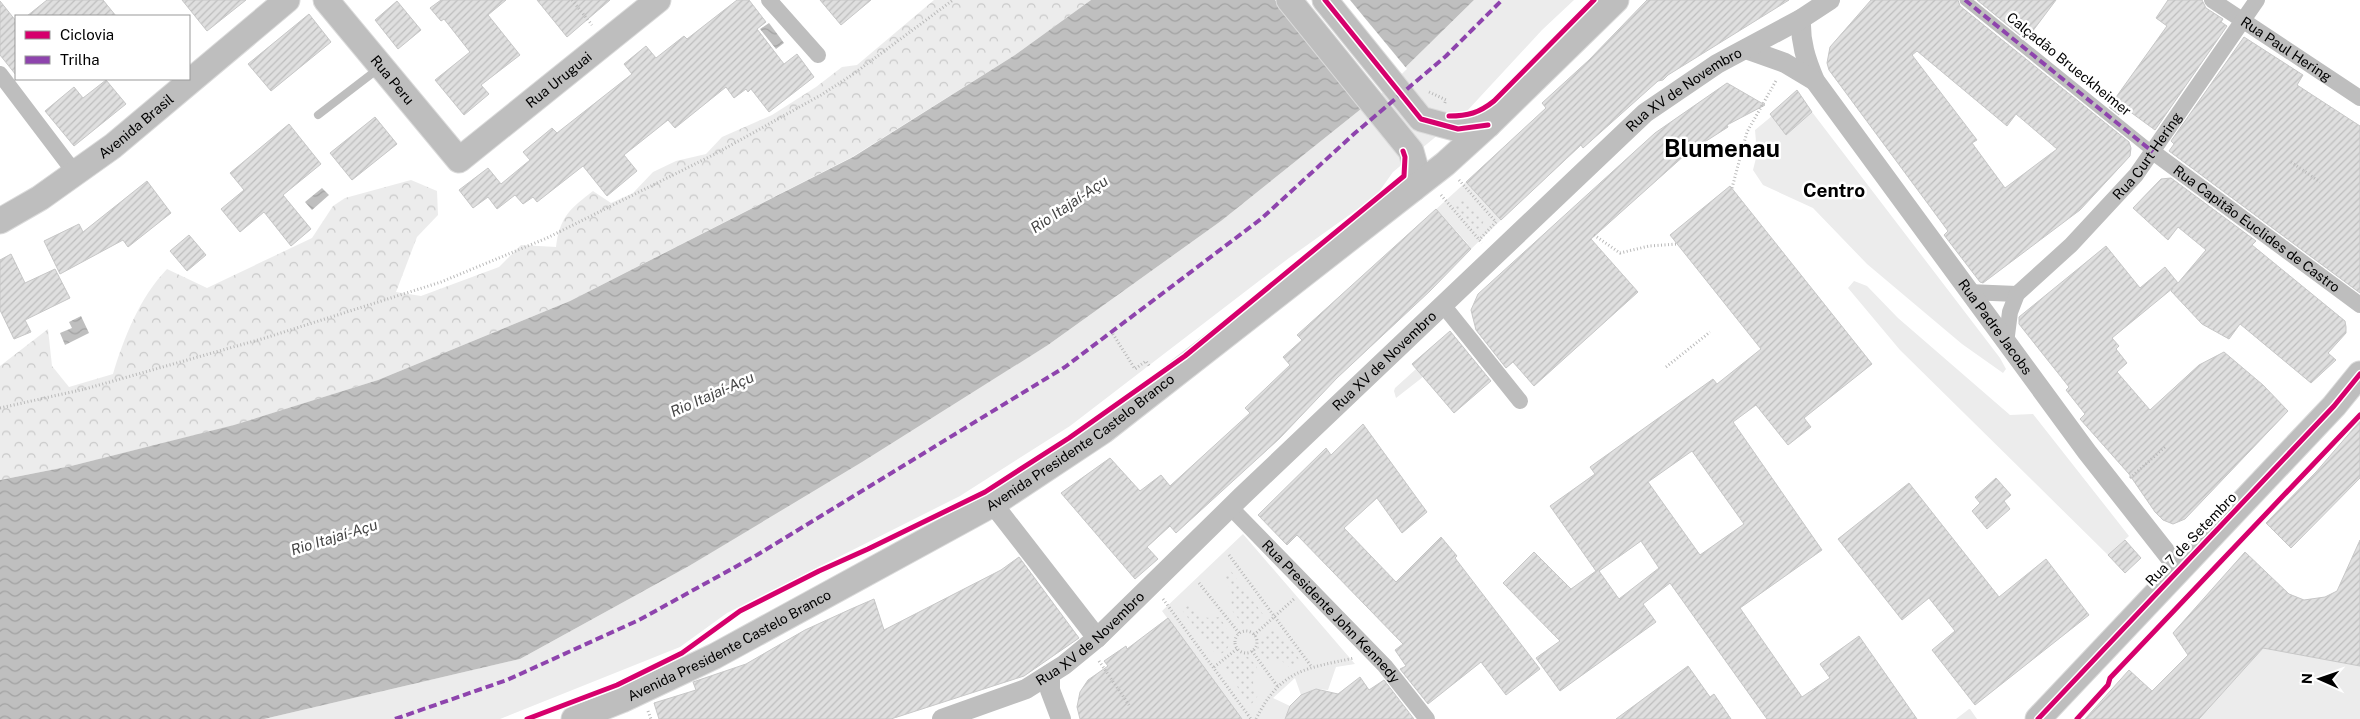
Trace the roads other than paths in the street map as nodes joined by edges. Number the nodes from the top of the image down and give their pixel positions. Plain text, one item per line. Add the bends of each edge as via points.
1 (287, 0) edge
2 (326, 0) edge
3 (658, 0) edge
4 (769, 0) edge
5 (1289, 0) edge
6 (1325, 0) edge
7 (1616, 0) edge
8 (1830, 0) edge
9 (1965, 0) edge
10 (2212, 0) edge
11 (2257, 0) edge
12 (1801, 19) junction
13 (2243, 21) junction
14 (1746, 48) junction
15 (818, 55) dead end
16 (382, 66) junction
17 (0, 74) edge
18 (1814, 81) junction
19 (2360, 98) edge
20 (318, 115) dead end
21 (1488, 125) junction
22 (2153, 152) junction
23 (460, 160) joint
24 (75, 173) junction
25 (1413, 189) junction
26 (0, 221) edge
27 (1968, 292) junction
28 (2017, 294) junction
29 (1443, 305) junction
30 (2360, 305) edge
31 (2006, 343) junction
32 (2360, 374) edge
33 (1520, 401) dead end
34 (993, 504) junction
35 (1231, 508) junction
36 (2179, 569) junction
37 (1093, 642) junction
38 (1050, 674) junction
39 (1026, 689) junction
40 (1059, 716) edge
41 (574, 719) edge
42 (942, 719) edge
43 (1427, 719) edge
44 (2038, 719) edge

1 - 24 main road, Avenida Brasil via 146,119
2 - 16 main road, Rua Peru
3 - 23 main road, Rua Uruguai
4 - 15 street
5 - 25 main road via 1404,141 1414,159 1416,179
6 - 21 main road via 1421,118 1458,129
7 - 21 main road, Avenida Presidente Castelo Branco
8 - 12 street, Rua XV de Novembro
9 - 22 street, Calçadão Brueckheimer
10 - 13 street, Rua Paul Hering
11 - 13 street, Rua Curt Hering
12 - 14 street, Rua XV de Novembro
12 - 18 street, Rua Padre Jacobs via 1803,51
13 - 19 street, Rua Paul Hering
13 - 22 street, Rua Curt Hering
14 - 18 street, Rua Padre Jacobs via 1785,62
14 - 29 street, Rua XV de Novembro via 1645,113
16 - 20 lane
16 - 23 main road, Rua Peru
17 - 24 street
18 - 27 street, Rua Padre Jacobs
21 - 25 main road, Avenida Presidente Castelo Branco
22 - 28 street, Rua Curt Hering via 2071,245
22 - 30 street, Rua Capitão Euclides de Castro
24 - 26 main road, Avenida Brasil
25 - 34 main road, Avenida Presidente Castelo Branco via 1103,431
27 - 28 street
27 - 31 street, Rua Padre Jacobs
28 - 31 street, Rua Curt Hering via 2010,312
29 - 33 street
29 - 35 street, Rua XV de Novembro
31 - 36 street, Rua Padre Jacobs
32 - 36 main road, Rua 7 de Setembro via 2334,406
34 - 37 street
34 - 41 main road, Avenida Presidente Castelo Branco via 715,656
35 - 37 street, Rua XV de Novembro
35 - 43 street, Rua Presidente John Kennedy via 1385,666
36 - 44 main road, Rua 7 de Setembro
37 - 38 street, Rua XV de Novembro
38 - 39 street, Rua XV de Novembro
38 - 40 street via 1050,690
39 - 40 street
39 - 42 street, Rua XV de Novembro

